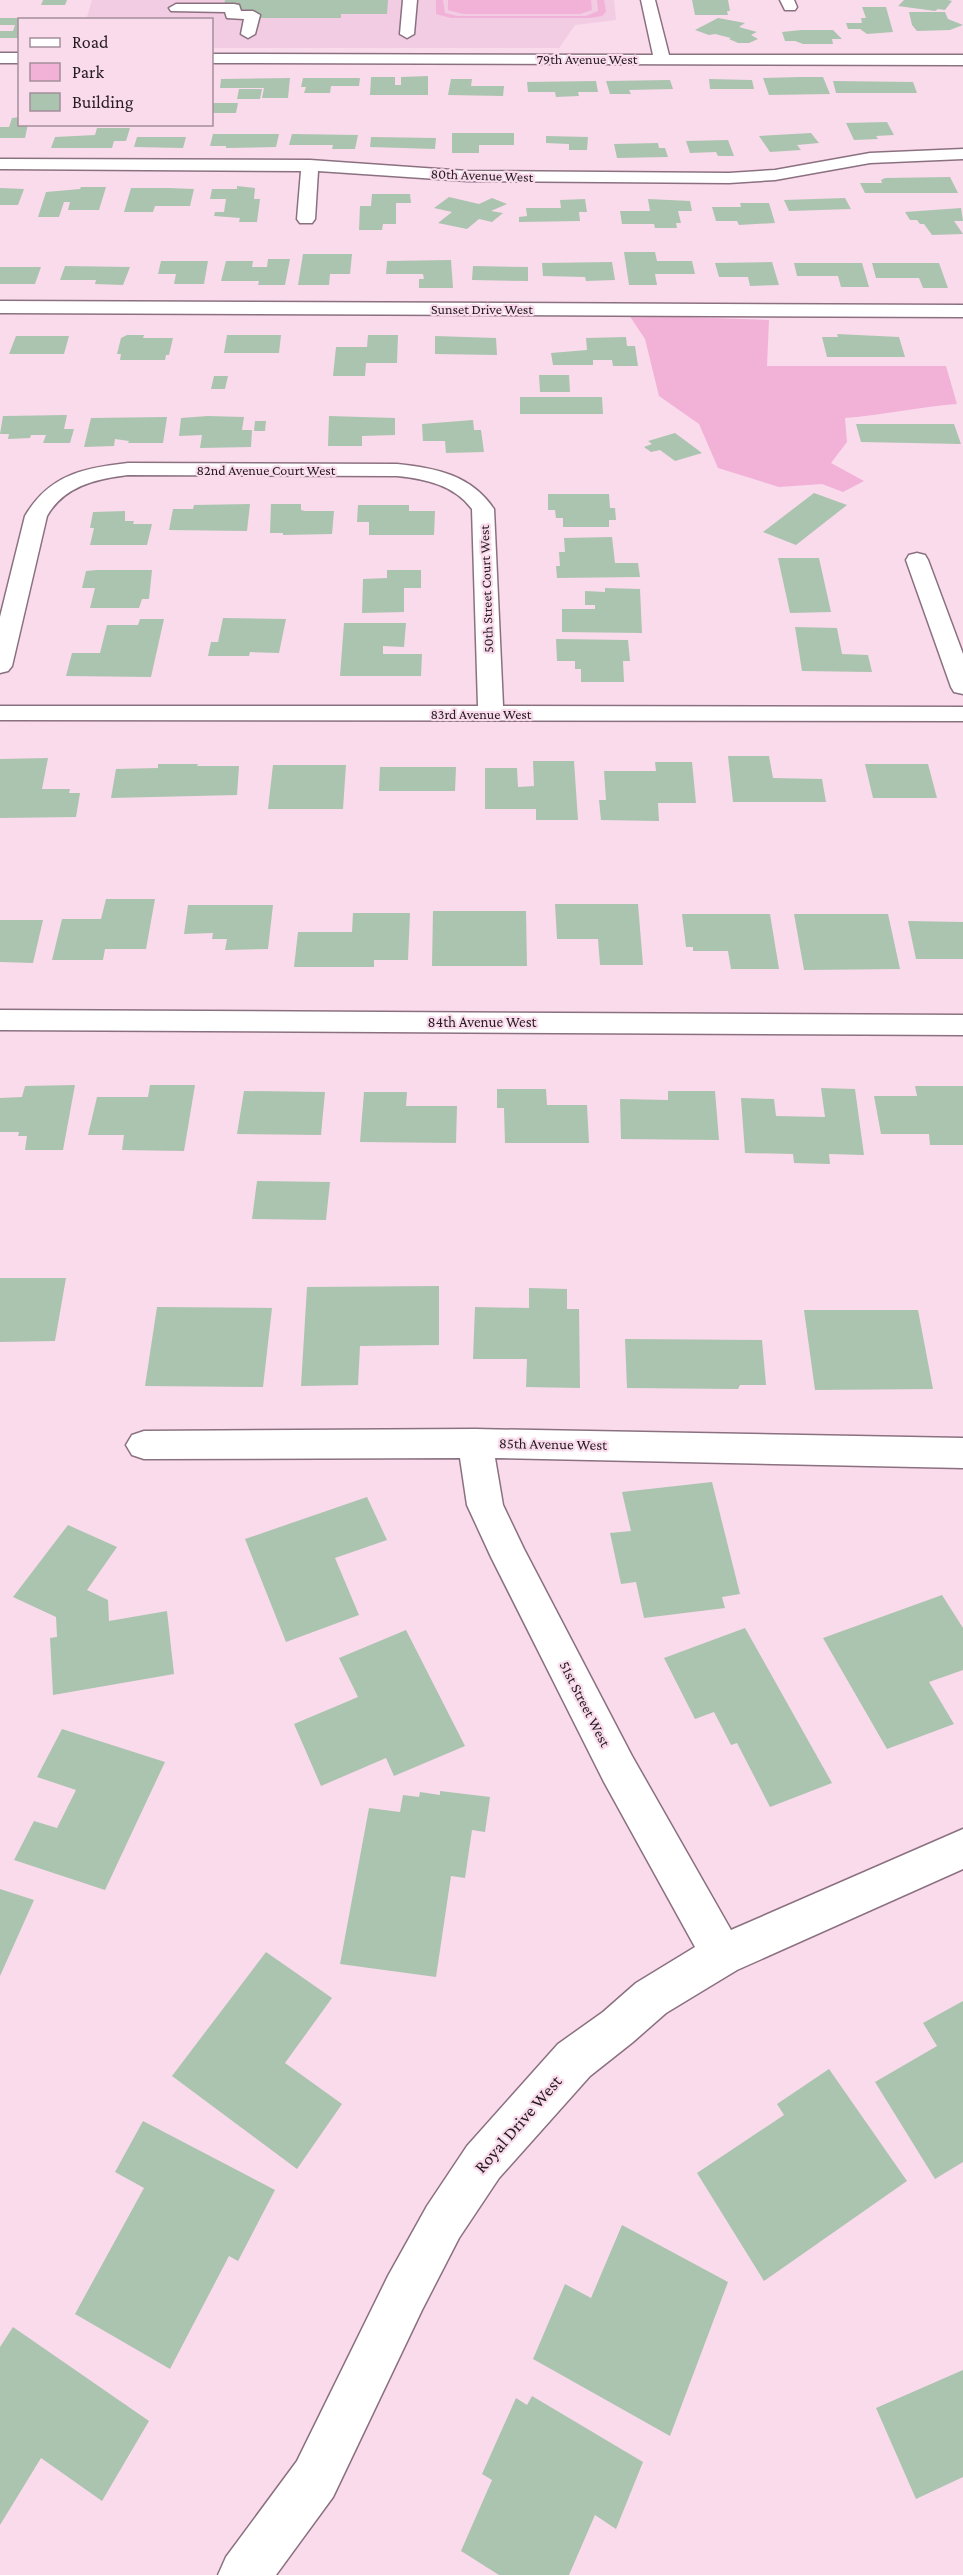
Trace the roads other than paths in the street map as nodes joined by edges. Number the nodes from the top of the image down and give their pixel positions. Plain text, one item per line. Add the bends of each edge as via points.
1 (410, 0) edge
2 (648, 0) edge
3 (176, 8) dead end
4 (248, 34) dead end
5 (407, 34) dead end
6 (0, 58) edge
7 (18, 58) edge
8 (213, 59) edge
9 (662, 59) junction
10 (963, 60) edge
11 (963, 154) edge
12 (0, 164) edge
13 (310, 165) junction
14 (306, 219) dead end
15 (0, 307) edge
16 (963, 311) edge
17 (450, 480) joint
18 (917, 560) dead end
19 (0, 666) edge
20 (963, 687) edge
21 (0, 713) edge
22 (491, 714) junction
23 (963, 714) edge
24 (0, 1020) edge
25 (963, 1025) edge
26 (475, 1443) junction
27 (144, 1445) dead end
28 (963, 1453) edge
29 (963, 1849) edge
30 (722, 1955) junction
31 (244, 2575) edge

1 - 5 street
2 - 9 street
3 - 4 street via 234,8 232,15 253,15
6 - 7 street
8 - 9 street, 79th Avenue West
9 - 10 street, 79th Avenue West
11 - 13 street, 80th Avenue West via 870,158 775,175 729,178 467,176
12 - 13 street, 80th Avenue West
13 - 14 street
15 - 16 street, Sunset Drive West
17 - 19 street, 82nd Avenue Court West via 397,470 128,469 82,478 51,494 41,504
17 - 22 street, 50th Street Court West via 467,489 483,509
18 - 20 street
21 - 22 street, 83rd Avenue West
22 - 23 street, 83rd Avenue West
24 - 25 street, 84th Avenue West
26 - 27 street, 85th Avenue West
26 - 28 street, 85th Avenue West
26 - 30 street, 51st Street West via 485,1505 509,1557 618,1768
29 - 30 street, Royal Drive West
30 - 31 street, Royal Drive West via 651,1998 574,2060 483,2162 443,2222 405,2293 315,2479

